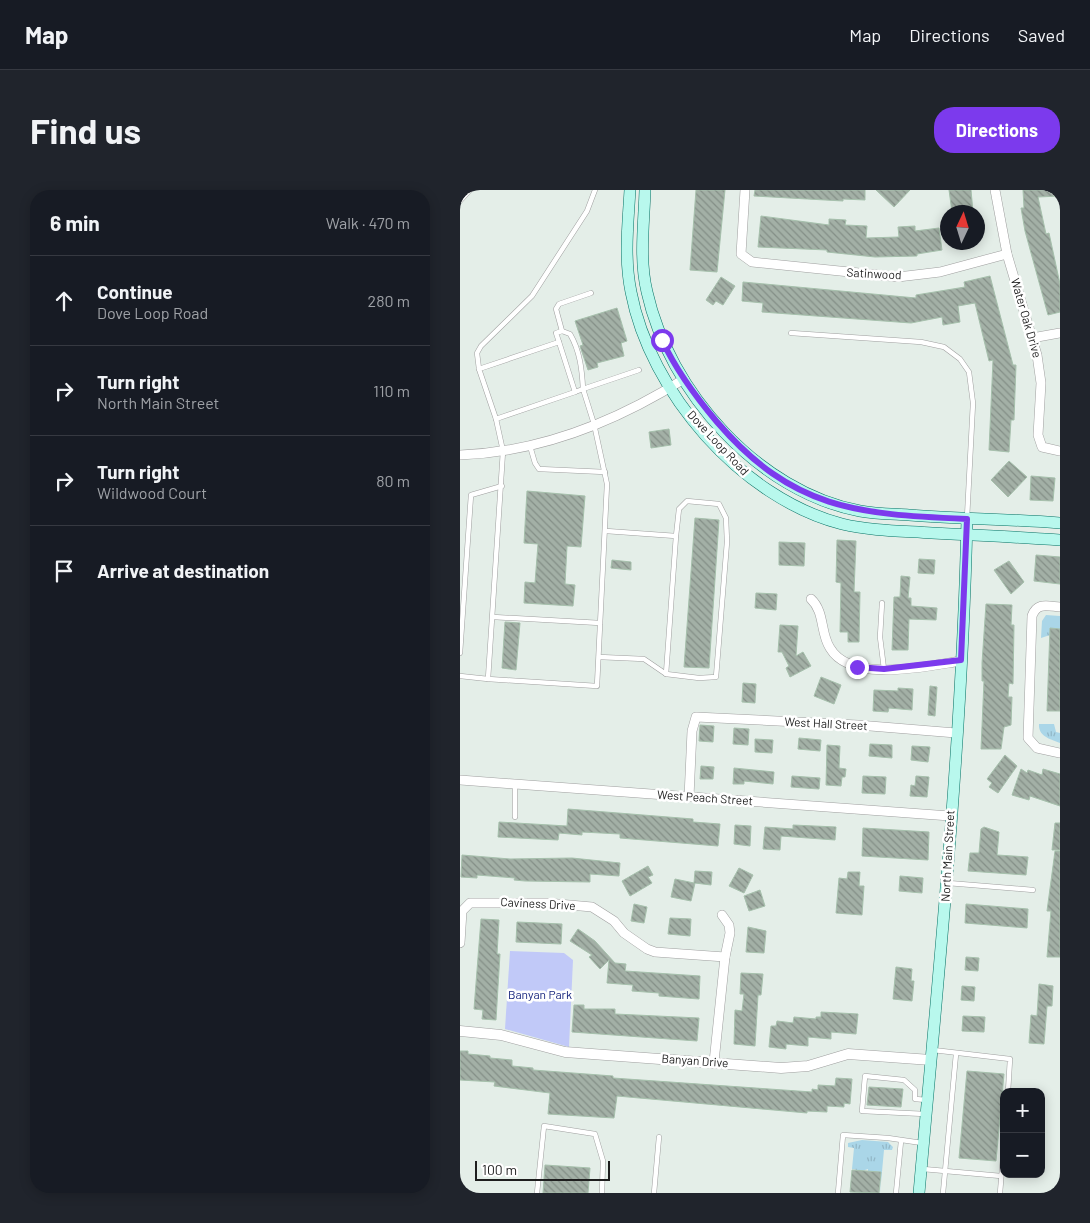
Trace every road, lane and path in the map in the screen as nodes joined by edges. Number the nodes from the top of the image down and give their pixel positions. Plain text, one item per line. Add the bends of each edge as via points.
1 (470, 190) edge
2 (595, 190) edge
3 (630, 190) edge
4 (645, 190) edge
5 (745, 190) edge
6 (995, 190) edge
7 (460, 201) edge
8 (1007, 254) junction
9 (591, 293) dead end
10 (562, 331) junction
11 (791, 333) dead end
12 (1060, 333) edge
13 (1032, 338) junction
14 (559, 342) junction
15 (479, 369) junction
16 (639, 370) dead end
17 (684, 379) junction
18 (670, 388) junction
19 (583, 389) junction
20 (575, 392) junction
21 (496, 419) junction
22 (594, 424) junction
23 (530, 446) junction
24 (504, 451) junction
25 (1060, 451) edge
26 (460, 454) edge
27 (605, 472) junction
28 (502, 486) junction
29 (967, 519) junction
30 (1060, 523) edge
31 (606, 531) junction
32 (966, 534) junction
33 (676, 536) junction
34 (1060, 540) edge
35 (811, 599) dead end
36 (882, 603) dead end
37 (1060, 607) edge
38 (493, 617) junction
39 (600, 623) junction
40 (460, 653) edge
41 (599, 657) junction
42 (961, 660) junction
43 (884, 669) junction
44 (666, 674) junction
45 (460, 676) edge
46 (488, 679) junction
47 (956, 734) junction
48 (1060, 753) edge
49 (460, 780) edge
50 (515, 784) junction
51 (689, 797) junction
52 (950, 816) junction
53 (515, 817) dead end
54 (947, 883) junction
55 (1033, 890) dead end
56 (722, 915) dead end
57 (460, 943) edge
58 (725, 957) junction
59 (460, 1031) edge
60 (956, 1054) junction
61 (931, 1055) junction
62 (714, 1062) junction
63 (1008, 1088) edge
64 (927, 1100) junction
65 (926, 1114) junction
66 (659, 1137) dead end
67 (901, 1141) junction
68 (923, 1143) junction
69 (921, 1169) junction
70 (945, 1170) junction
71 (1000, 1176) edge
72 (1002, 1178) edge
73 (537, 1193) edge
74 (602, 1193) edge
75 (654, 1193) edge
76 (838, 1193) edge
77 (896, 1193) edge
78 (919, 1193) edge
79 (943, 1193) edge
80 (1000, 1193) edge

1 - 7 lane
2 - 15 lane via 587,211 532,296 481,346 477,354
3 - 18 main road, Dove Loop Road via 627,253 631,294 647,345
4 - 17 main road, Dove Loop Road via 643,253 646,290 662,340
5 - 8 street, Satinwood via 741,254 752,262 898,277 940,272
6 - 8 street, Water Oak Drive
8 - 13 street, Water Oak Drive
9 - 10 lane via 559,304 556,309
10 - 14 lane via 556,333
10 - 19 lane via 570,334 577,348
11 - 29 lane via 921,342 944,347 960,359 969,372 972,403
12 - 13 street
13 - 25 street, Water Oak Drive via 1041,384 1038,435 1042,448
14 - 15 lane
14 - 20 lane
15 - 21 lane
16 - 19 lane
17 - 18 street
17 - 29 main road, Dove Loop Road via 744,452 799,490 860,511
18 - 22 street via 629,411
18 - 32 main road, Dove Loop Road via 733,463 758,484 792,505 858,527
19 - 20 lane
19 - 22 lane
20 - 21 lane
21 - 24 lane
22 - 23 street
22 - 27 lane
23 - 24 street
23 - 27 lane via 534,463 540,468
24 - 26 street
24 - 28 lane
27 - 31 lane
28 - 38 lane
28 - 40 lane via 471,495
29 - 30 main road, Dove Loop Road
29 - 32 main road, North Main Street
31 - 33 lane
31 - 39 lane
32 - 34 main road, Dove Loop Road
32 - 42 main road, North Main Street
33 - 44 lane
33 - 44 lane via 679,509 687,502 719,504 726,518 727,542 716,677
35 - 43 street via 817,605 824,635 836,656 857,667
36 - 43 lane via 880,638
37 - 48 street via 1041,605 1034,609 1032,616 1028,738 1037,748
38 - 39 lane
38 - 46 lane
39 - 41 lane
41 - 44 lane via 644,659
41 - 46 lane via 597,686
42 - 43 street
42 - 47 main road, North Main Street
45 - 46 lane
47 - 51 street, West Hall Street via 858,725 696,717 692,730
47 - 52 main road, North Main Street
49 - 50 street, West Peach Street
50 - 51 street, West Peach Street
50 - 53 lane
51 - 52 street, West Peach Street
52 - 54 main road, North Main Street
54 - 55 lane
54 - 61 main road, North Main Street
56 - 58 street via 730,933
57 - 58 street, Caviness Drive via 462,911 470,902 547,903 592,908 614,921 638,944 655,952
58 - 62 street
59 - 62 street, Banyan Drive via 502,1035 565,1052
60 - 61 lane
60 - 63 lane via 1010,1059
60 - 70 lane
61 - 62 street, Banyan Drive via 848,1054 798,1068
61 - 64 main road, North Main Street
64 - 65 main road, North Main Street
64 - 65 lane via 915,1099 915,1090 904,1080 864,1076 862,1111
65 - 68 main road, North Main Street
66 - 75 lane
67 - 68 lane
67 - 76 lane via 843,1135
67 - 77 lane
68 - 69 main road, North Main Street
69 - 70 lane
69 - 78 main road, North Main Street
70 - 71 lane
70 - 79 lane
72 - 80 lane
73 - 74 lane via 544,1126 595,1134 603,1161

